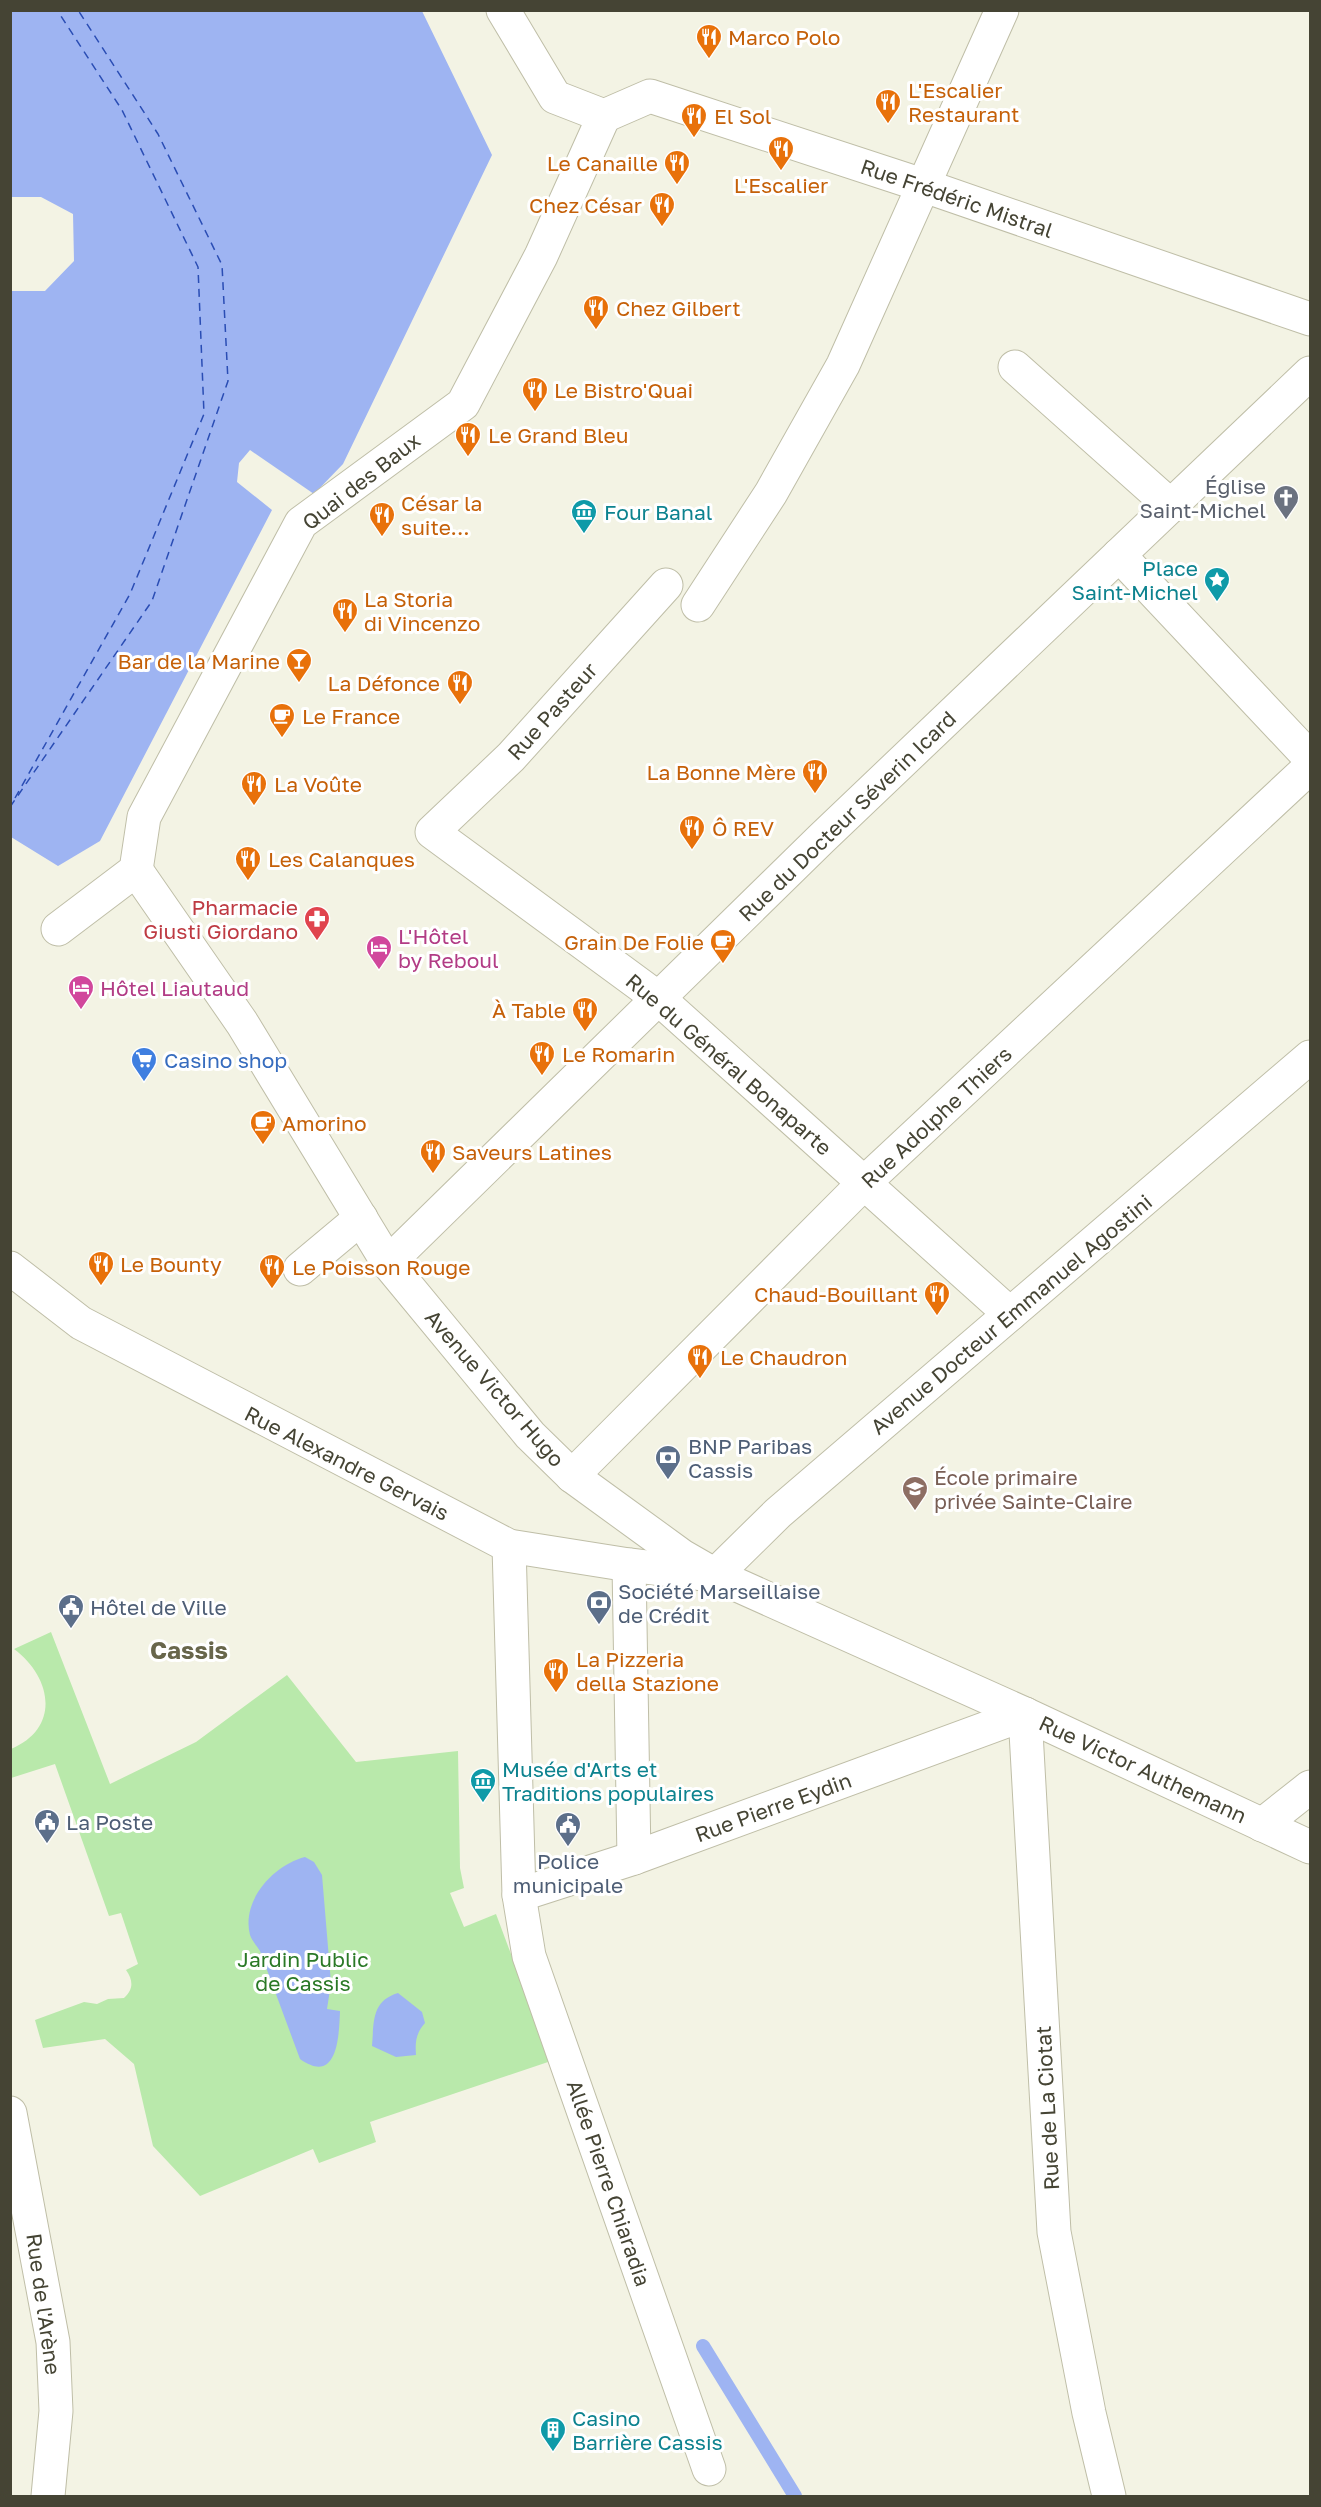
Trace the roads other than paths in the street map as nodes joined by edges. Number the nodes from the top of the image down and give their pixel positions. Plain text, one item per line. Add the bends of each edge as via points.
1 (502, 10) edge
2 (1002, 10) edge
3 (604, 116) junction
4 (922, 185) junction
5 (1311, 319) edge
6 (1015, 367) dead end
7 (1311, 373) edge
8 (1172, 506) junction
9 (1119, 555) junction
10 (666, 585) dead end
11 (698, 605) dead end
12 (1311, 758) edge
13 (1311, 767) edge
14 (432, 832) joint
15 (136, 870) junction
16 (58, 929) dead end
17 (658, 999) junction
18 (1311, 1057) edge
19 (865, 1182) junction
20 (361, 1218) junction
21 (388, 1263) junction
22 (10, 1268) edge
23 (300, 1269) dead end
24 (1010, 1314) junction
25 (572, 1476) junction
26 (509, 1546) junction
27 (629, 1565) junction
28 (715, 1575) junction
29 (1025, 1714) junction
30 (1311, 1787) edge
31 (1262, 1824) junction
32 (1311, 1847) edge
33 (634, 1858) junction
34 (519, 1895) junction
35 (10, 2113) edge
36 (709, 2469) dead end
37 (48, 2496) edge
38 (1109, 2496) edge

1 - 3 street via 555,97
2 - 4 street
3 - 4 street, Rue Frédéric Mistral via 650,96
3 - 15 street, Quai des Baux via 541,256 464,404 301,523 144,817
4 - 5 street, Rue Frédéric Mistral
4 - 11 street via 843,365 771,492
6 - 8 street
7 - 8 street, Rue du Docteur Séverin Icard
8 - 9 street, Rue du Docteur Séverin Icard
9 - 12 street
9 - 17 street, Rue du Docteur Séverin Icard
10 - 14 street, Rue Pasteur via 511,757
13 - 19 street, Rue Adolphe Thiers
14 - 17 street, Rue du Général Bonaparte
15 - 16 street
15 - 20 street, Avenue Victor Hugo via 242,1023
17 - 19 street, Rue du Général Bonaparte
17 - 21 street, Rue du Docteur Séverin Icard
18 - 24 street, Avenue Docteur Emmanuel Agostini
19 - 24 street, Rue du Général Bonaparte
19 - 25 street, Rue Adolphe Thiers
20 - 21 street, Avenue Victor Hugo
20 - 23 street
21 - 25 street, Avenue Victor Hugo via 530,1435
22 - 26 street, Rue Alexandre Gervais via 81,1323
24 - 28 street, Avenue Docteur Emmanuel Agostini via 777,1513
25 - 28 street, Avenue Victor Hugo via 682,1556
26 - 27 street, Rue Alexandre Gervais
26 - 34 street, Allée Pierre Chiaradia
27 - 28 street, Rue Alexandre Gervais
27 - 33 street
28 - 29 street, Avenue Victor Hugo
29 - 31 street, Rue Victor Authemann
29 - 33 street, Rue Pierre Eydin
29 - 38 street, Rue de La Ciotat via 1054,2232
30 - 31 street
31 - 32 street, Rue Victor Authemann
33 - 34 street, Rue Pierre Eydin
34 - 36 street, Allée Pierre Chiaradia via 529,1956
35 - 37 street, Rue de l'Arène via 53,2342 56,2411

